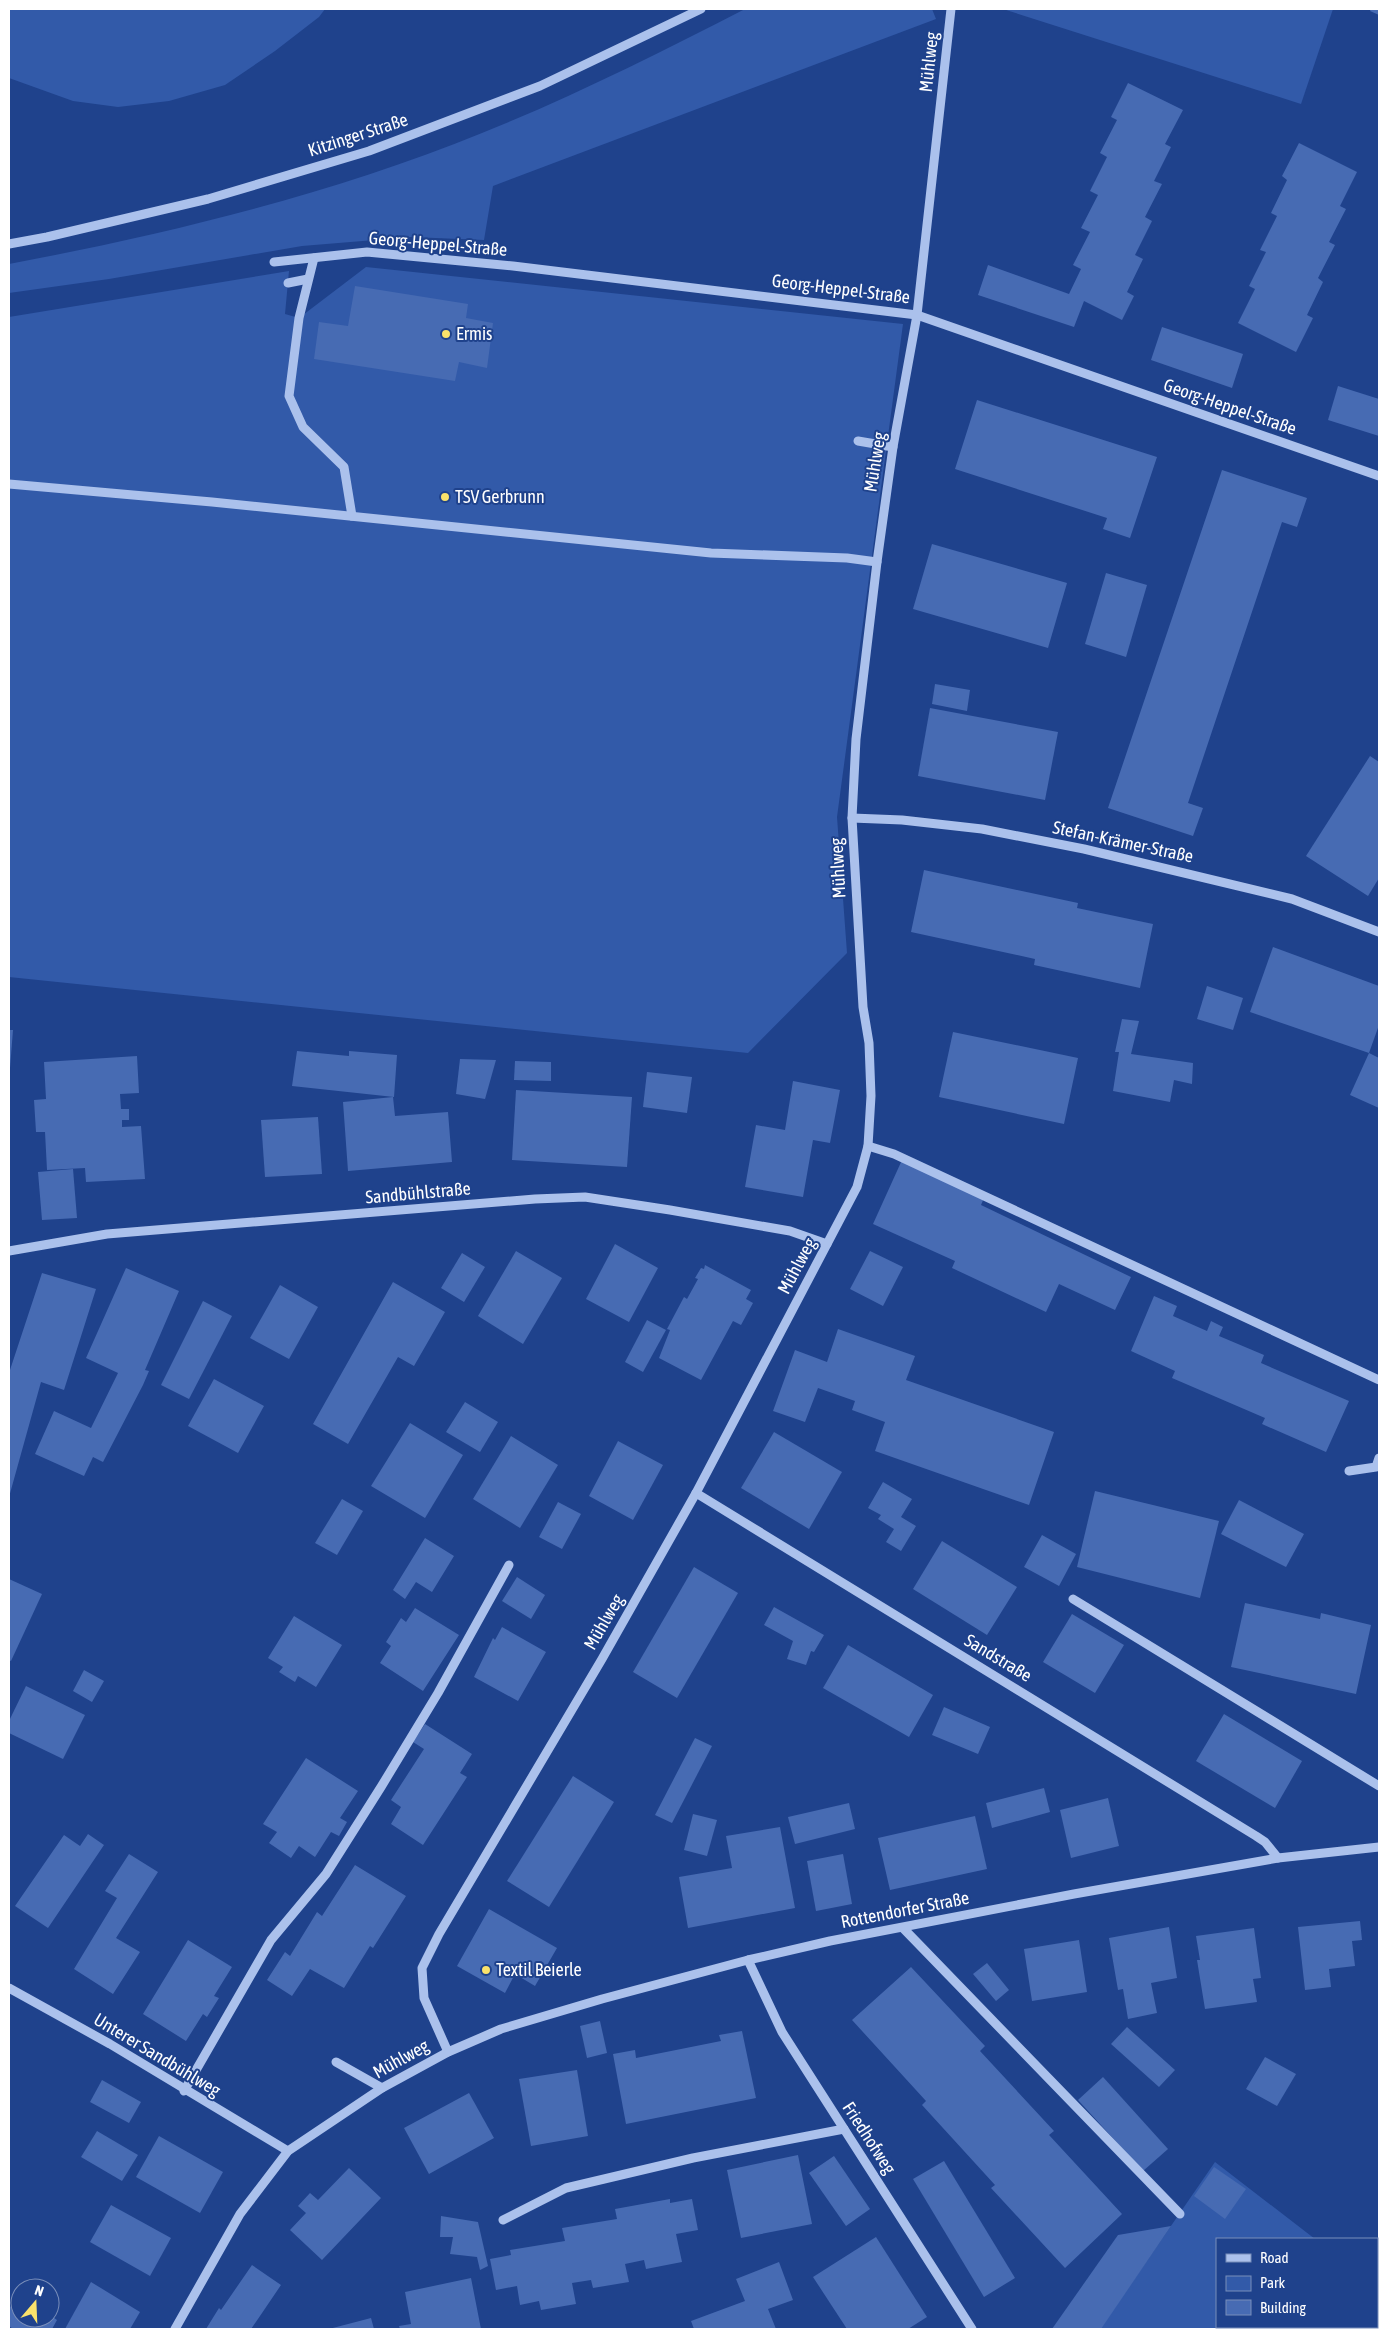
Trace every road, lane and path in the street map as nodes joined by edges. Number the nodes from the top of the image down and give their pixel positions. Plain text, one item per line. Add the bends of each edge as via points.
1 (701, 9) edge
2 (951, 9) edge
3 (9, 244) edge
4 (314, 258) junction
5 (274, 262) dead end
6 (308, 279) junction
7 (288, 283) dead end
8 (917, 315) junction
9 (858, 441) dead end
10 (893, 447) junction
11 (1379, 476) edge
12 (9, 484) edge
13 (352, 516) junction
14 (877, 562) junction
15 (852, 818) junction
16 (1379, 932) edge
17 (868, 1146) junction
18 (827, 1244) junction
19 (9, 1251) edge
20 (1379, 1380) edge
21 (1379, 1458) edge
22 (1349, 1470) dead end
23 (696, 1493) junction
24 (509, 1565) dead end
25 (1073, 1599) dead end
26 (1379, 1786) edge
27 (1379, 1847) edge
28 (1278, 1858) junction
29 (903, 1928) junction
30 (748, 1960) junction
31 (9, 1988) edge
32 (448, 2052) junction
33 (336, 2062) dead end
34 (382, 2088) junction
35 (184, 2091) junction
36 (844, 2130) junction
37 (288, 2152) junction
38 (1180, 2214) dead end
39 (503, 2220) dead end
40 (175, 2329) edge
41 (972, 2329) edge

1 - 3 street, Kitzinger Straße via 540,86 369,151 208,199
2 - 8 street, Mühlweg
4 - 5 street, Georg-Heppel-Straße
4 - 6 street
4 - 8 street, Georg-Heppel-Straße via 367,252 513,266
6 - 7 street
6 - 13 street via 288,396 303,426 344,467
8 - 10 street, Mühlweg
8 - 11 street, Georg-Heppel-Straße
9 - 10 street
10 - 14 street, Mühlweg
12 - 13 street
13 - 14 street via 711,553
14 - 15 street, Mühlweg via 856,738
15 - 16 street, Stefan-Krämer-Straße via 982,829 1084,849 1292,899
15 - 17 street, Mühlweg via 863,1007 869,1043 871,1096
17 - 18 street, Mühlweg via 857,1187
17 - 20 street via 903,1158
18 - 19 street, Sandbühlstraße via 790,1231 585,1197 116,1233
18 - 23 street, Mühlweg
21 - 22 street via 1376,1467
23 - 28 street, Sandstraße via 1266,1842
23 - 32 street, Mühlweg via 422,1968 424,1998
24 - 35 street via 438,1693 386,1778 326,1874 271,1940
25 - 26 street
27 - 28 street, Rottendorfer Straße
28 - 29 street, Rottendorfer Straße
29 - 30 street, Rottendorfer Straße
29 - 38 street
30 - 32 street, Rottendorfer Straße via 602,1999 501,2030
30 - 36 street, Friedhofweg via 782,2032
31 - 35 street, Unterer Sandbühlweg via 110,2044
32 - 34 street, Mühlweg
33 - 34 street
34 - 37 street, Mühlweg
35 - 37 street, Unterer Sandbühlweg
36 - 39 street via 693,2158 566,2188
36 - 41 street, Friedhofweg
37 - 40 street, Mühlweg via 240,2214

